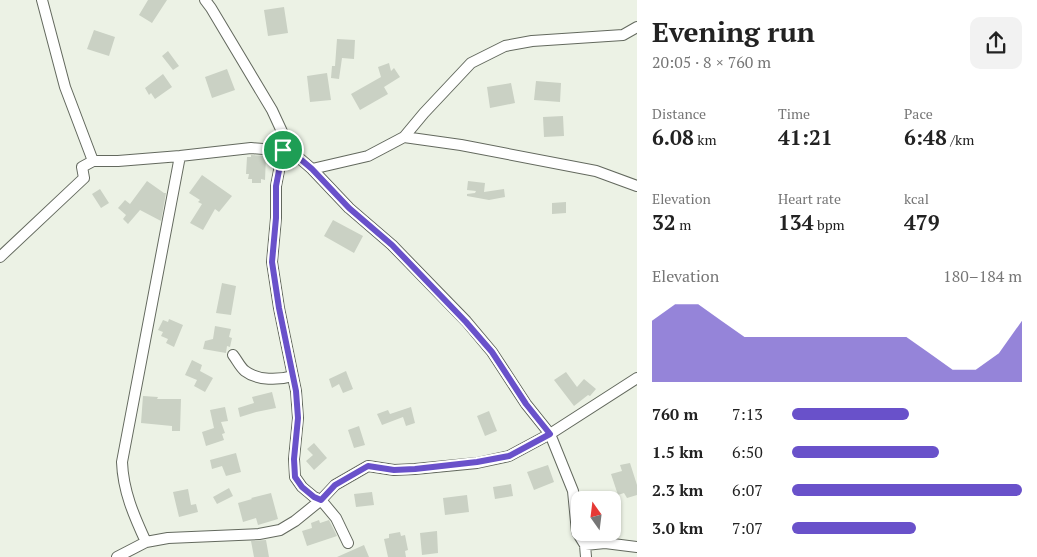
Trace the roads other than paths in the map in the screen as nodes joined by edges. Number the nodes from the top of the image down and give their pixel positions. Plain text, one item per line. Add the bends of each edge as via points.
1 (42, 0) edge
2 (205, 0) edge
3 (637, 27) edge
4 (404, 137) junction
5 (287, 151) junction
6 (180, 156) junction
7 (93, 161) junction
8 (312, 169) junction
9 (637, 186) edge
10 (0, 257) edge
11 (233, 355) dead end
12 (293, 376) junction
13 (637, 378) edge
14 (550, 434) junction
15 (321, 500) junction
16 (146, 542) junction
17 (348, 543) dead end
18 (585, 545) junction
19 (637, 547) edge
20 (117, 557) edge
21 (586, 557) edge

1 - 7 street via 64,87
2 - 5 street via 272,110
3 - 4 street via 623,35 505,46 470,63
4 - 8 street via 368,156
4 - 9 street via 596,171
5 - 6 street via 251,148
5 - 8 street
5 - 12 street via 276,186 272,262
6 - 7 street
6 - 16 street via 122,462 128,498
7 - 10 street via 82,167 84,178
8 - 14 street via 466,322 492,352
11 - 12 street via 253,376 280,380
12 - 15 street via 298,418 294,443 295,477 302,487
13 - 14 street
14 - 15 street via 509,456 477,462 394,470 368,466 335,485
14 - 18 street via 573,491 577,532
15 - 16 street via 280,530
15 - 17 street via 336,518
16 - 20 street
18 - 19 street
18 - 21 street

